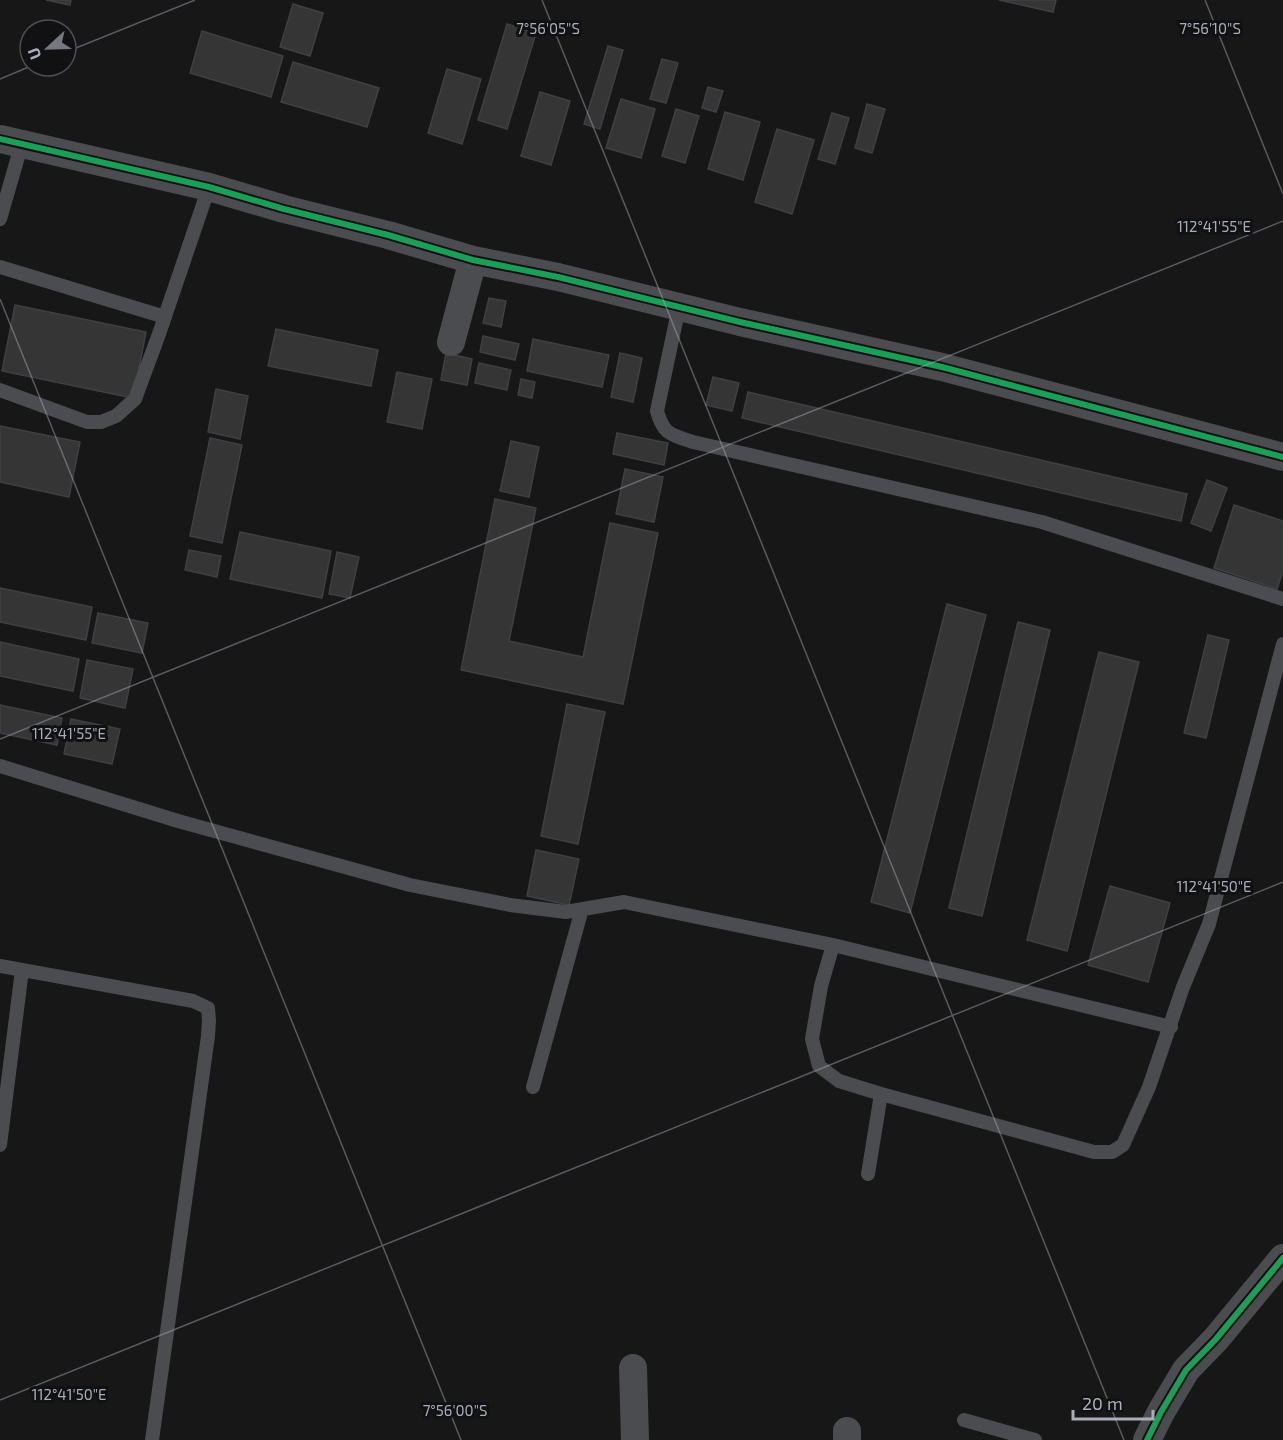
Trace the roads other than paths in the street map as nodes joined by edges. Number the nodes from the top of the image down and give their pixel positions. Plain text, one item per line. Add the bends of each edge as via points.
1 (11, 141) edge
2 (209, 187) junction
3 (0, 219) edge
4 (473, 260) junction
5 (0, 267) edge
6 (679, 307) junction
7 (165, 317) junction
8 (451, 342) dead end
9 (0, 390) edge
10 (1283, 457) edge
11 (1283, 599) edge
12 (1283, 644) edge
13 (0, 766) edge
14 (582, 909) junction
15 (833, 945) junction
16 (0, 966) edge
17 (22, 970) junction
18 (1171, 1027) junction
19 (533, 1087) dead end
20 (881, 1094) junction
21 (0, 1145) edge
22 (868, 1174) dead end
23 (1283, 1258) edge
24 (633, 1368) dead end
25 (964, 1420) dead end
26 (152, 1440) edge
27 (635, 1440) edge
28 (1035, 1440) edge
29 (1147, 1440) edge

1 - 2 street
1 - 3 lane
2 - 4 street
2 - 7 lane
4 - 6 street
4 - 8 street
5 - 7 lane
6 - 10 street via 942,367
6 - 11 lane via 657,411 660,424 669,434 1042,522
7 - 9 lane via 135,399 116,416 87,422
12 - 18 lane via 1209,924
13 - 14 lane via 178,821 410,885 510,905 566,912
14 - 15 lane via 624,902
14 - 19 lane
15 - 18 lane
15 - 20 lane via 812,1039 819,1066 839,1081
16 - 17 lane
17 - 21 lane
17 - 26 lane via 193,1001 208,1008 208,1036
18 - 20 lane via 1132,1128 1123,1145 1112,1152 1094,1152
20 - 22 lane
23 - 29 street via 1186,1370
24 - 27 street
25 - 28 lane

